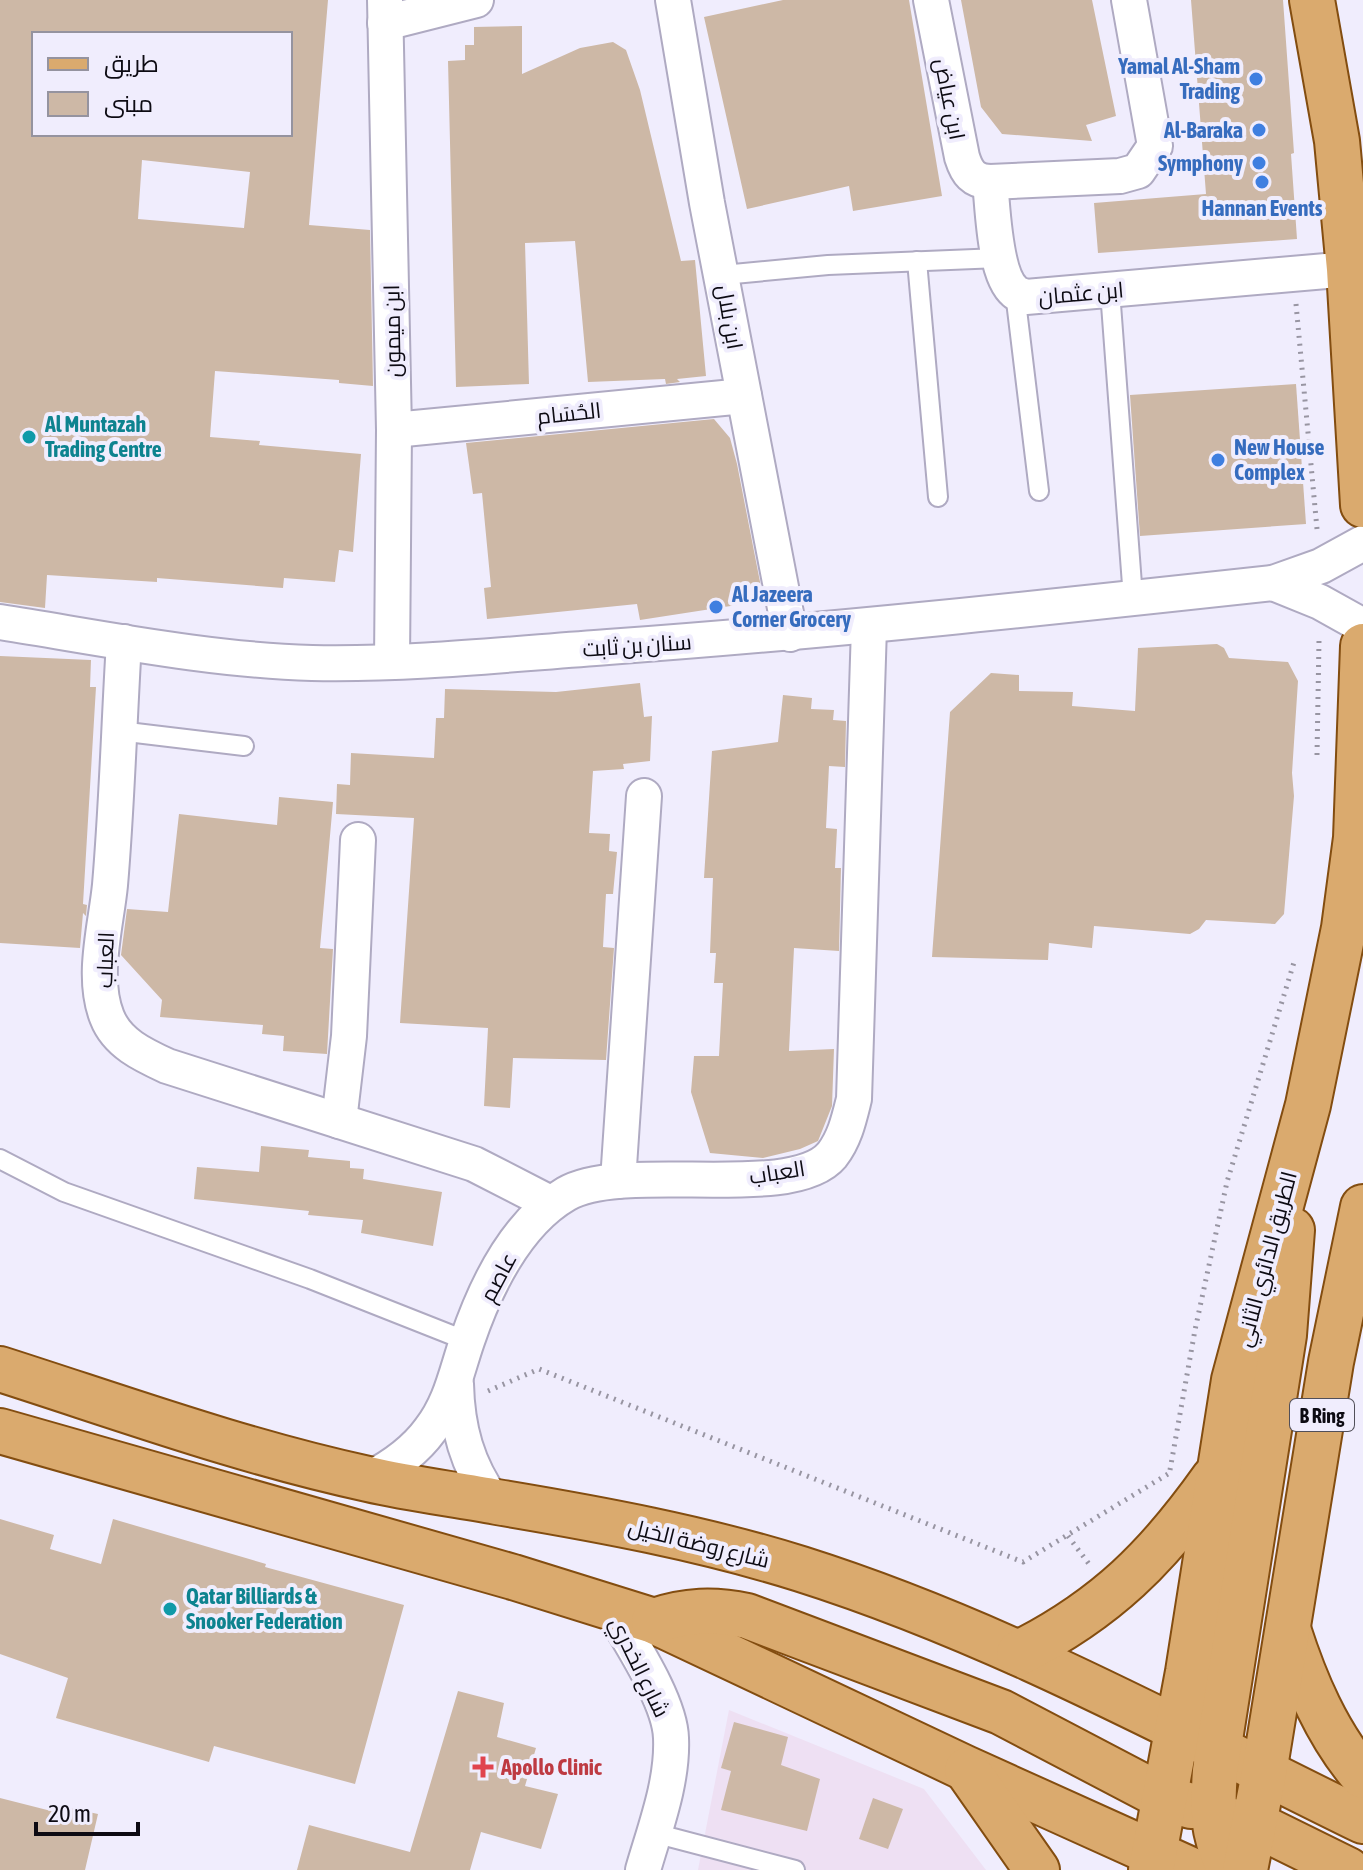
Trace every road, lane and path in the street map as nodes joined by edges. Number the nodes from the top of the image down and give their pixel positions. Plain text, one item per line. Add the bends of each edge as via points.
1 (476, 0) edge
2 (673, 0) edge
3 (931, 0) edge
4 (1129, 0) edge
5 (1312, 0) edge
6 (385, 11) edge
7 (990, 182) junction
8 (999, 258) junction
9 (917, 261) junction
10 (1349, 269) junction
11 (723, 275) junction
12 (1293, 275) junction
13 (1110, 291) junction
14 (1015, 293) junction
15 (744, 396) junction
16 (394, 430) junction
17 (1039, 491) dead end
18 (938, 497) dead end
19 (1363, 505) edge
20 (1363, 543) edge
21 (1321, 566) junction
22 (1273, 583) junction
23 (1133, 598) junction
24 (1320, 602) junction
25 (0, 622) edge
26 (1363, 626) edge
27 (869, 627) junction
28 (790, 634) junction
29 (124, 642) junction
30 (1363, 646) edge
31 (392, 662) junction
32 (119, 731) junction
33 (244, 746) dead end
34 (1316, 768) dead end
35 (644, 796) dead end
36 (358, 840) dead end
37 (1297, 948) dead end
38 (339, 1121) junction
39 (0, 1159) edge
40 (1290, 1168) junction
41 (618, 1181) junction
42 (550, 1203) junction
43 (1363, 1207) edge
44 (1363, 1331) edge
45 (467, 1341) junction
46 (1331, 1362) junction
47 (0, 1369) edge
48 (456, 1396) junction
49 (0, 1431) edge
50 (1169, 1473) junction
51 (1218, 1473) junction
52 (369, 1479) junction
53 (1164, 1486) dead end
54 (493, 1501) junction
55 (609, 1605) junction
56 (654, 1621) junction
57 (1287, 1625) junction
58 (1019, 1653) junction
59 (1177, 1731) junction
60 (1218, 1750) junction
61 (965, 1768) junction
62 (1264, 1773) junction
63 (1363, 1776) edge
64 (1204, 1813) junction
65 (1363, 1821) edge
66 (654, 1833) junction
67 (761, 1866) edge
68 (1173, 1866) edge
69 (643, 1870) edge
70 (795, 1870) edge
71 (1037, 1870) edge
72 (1230, 1870) edge
73 (1245, 1870) edge
74 (1348, 1870) edge

1 - 6 street
2 - 11 street, ابن بلال
3 - 7 street, ابن عياض via 962,157 970,176
4 - 7 street via 1155,146 1138,171
5 - 10 main road via 1337,141
6 - 16 street, ابن ميمون
7 - 8 street, ابن عثمان
8 - 9 lane
8 - 14 street, ابن عثمان
9 - 11 lane
9 - 18 lane
10 - 12 street, ابن عثمان
10 - 19 main road
11 - 15 street, ابن بلال
12 - 13 street, ابن عثمان
12 - 21 path
13 - 14 street, ابن عثمان via 1026,297
13 - 23 lane
14 - 17 lane
15 - 16 street, الحُسَام
15 - 28 street, ابن بلال
16 - 31 street, ابن ميمون
20 - 21 street, سنان بن ثابت
21 - 22 street, سنان بن ثابت
22 - 23 street, سنان بن ثابت
22 - 24 street, سنان بن ثابت
23 - 27 street, سنان بن ثابت
24 - 26 street, سنان بن ثابت
24 - 34 path
25 - 29 street, سنان بن ثابت
27 - 28 street, سنان بن ثابت
27 - 41 street, العباب via 854,1099 845,1135 830,1157 808,1171 765,1178
28 - 31 street, سنان بن ثابت
29 - 31 street, سنان بن ثابت via 253,659
29 - 32 street, العباب
30 - 40 main road, الطريق الدائري الثاني via 1356,838 1344,928
32 - 33 lane
32 - 38 street, العباب via 101,966 108,1019 132,1050 167,1066
35 - 41 street
36 - 38 street via 349,1036
37 - 50 path via 1227,1182
38 - 42 street, العباب via 474,1164
39 - 45 lane via 64,1192
40 - 51 main road, الطريق الدائري الثاني via 1234,1380
40 - 60 main road via 1292,1224 1284,1335
41 - 42 street, عاصم via 576,1188
42 - 45 street, عاصم via 503,1257
43 - 46 main road, B Ring
44 - 46 street
45 - 48 street, عاصم
46 - 57 main road, B Ring
47 - 52 main road, شارع روضة الخيل via 261,1452
48 - 50 path via 481,1413 484,1393 539,1369 1023,1562
48 - 52 street, عاصم via 411,1451
48 - 54 street, عاصم via 464,1447 476,1478
49 - 55 main road
50 - 53 path
51 - 58 main road via 1144,1566 1085,1615
51 - 59 main road, الطريق الدائري الثاني
52 - 54 main road, شارع روضة الخيل
54 - 58 main road, شارع روضة الخيل via 727,1547 876,1594
55 - 56 main road
55 - 66 street, شارع الخدري via 669,1725 669,1764
56 - 61 main road
56 - 64 main road via 710,1610 747,1616 1001,1712
57 - 62 main road, B Ring
57 - 63 main road via 1313,1697
58 - 59 main road, شارع روضة الخيل
59 - 60 main road, شارع روضة الخيل
59 - 64 main road, الطريق الدائري الثاني
60 - 62 main road, شارع روضة الخيل
60 - 64 main road
61 - 68 main road
61 - 71 main road
62 - 64 main road
62 - 65 main road, شارع روضة الخيل
64 - 68 main road via 1171,1836
64 - 72 main road
64 - 73 main road, الطريق الدائري الثاني
64 - 74 main road
66 - 67 lane
66 - 69 street, شارع الخدري
67 - 70 lane

